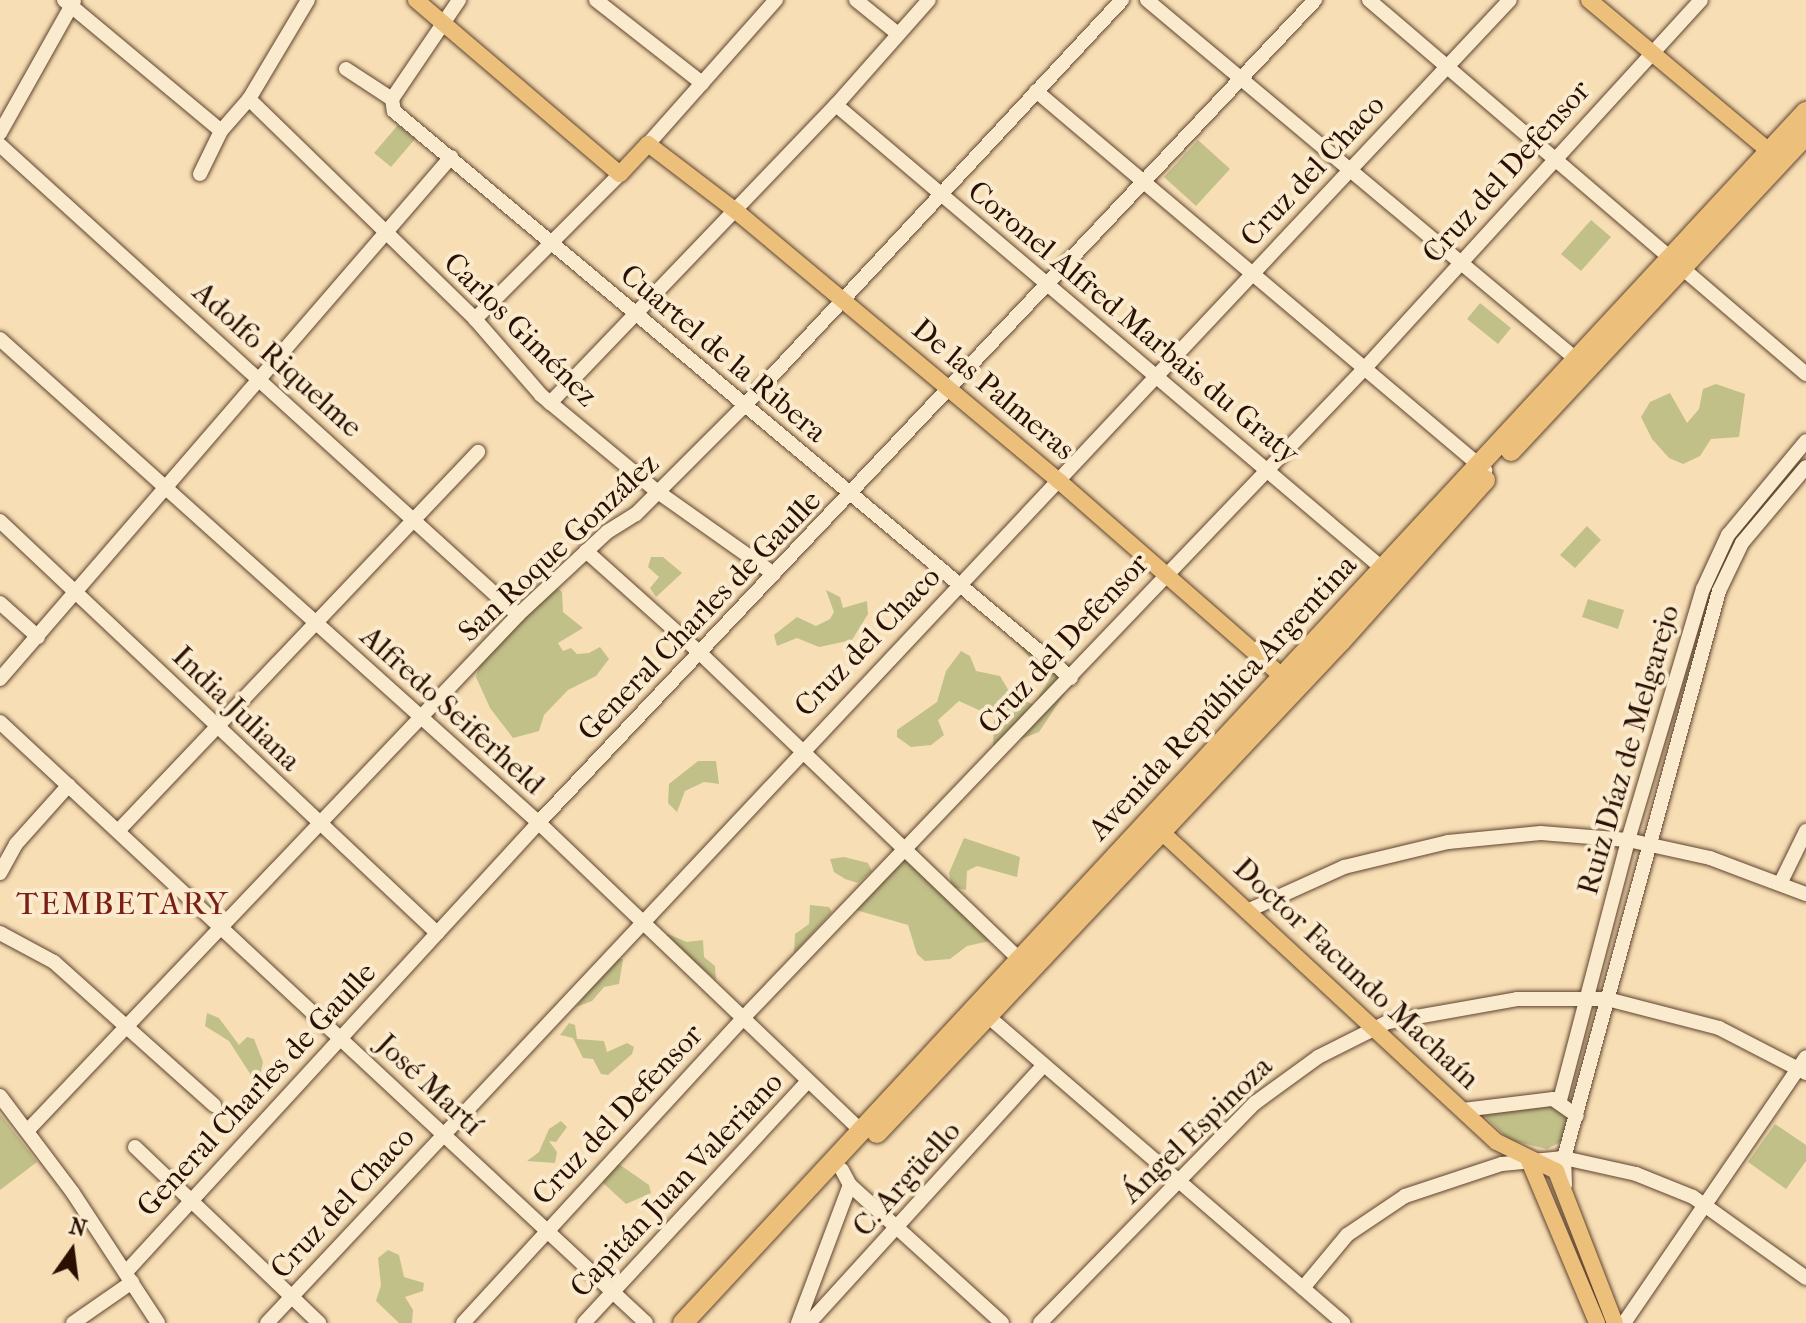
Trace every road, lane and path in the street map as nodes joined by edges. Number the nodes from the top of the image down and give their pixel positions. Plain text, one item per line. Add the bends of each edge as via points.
1 (308, 0) edge
2 (416, 0) edge
3 (459, 0) edge
4 (596, 0) edge
5 (776, 0) edge
6 (856, 0) edge
7 (929, 0) edge
8 (1122, 0) edge
9 (1147, 0) edge
10 (1315, 0) edge
11 (1369, 0) edge
12 (1510, 0) edge
13 (1589, 0) edge
14 (1701, 0) edge
15 (69, 2) edge
16 (443, 23) junction
17 (898, 34) junction
18 (1651, 51) junction
19 (1446, 68) junction
20 (346, 69) dead end
21 (1240, 78) junction
22 (702, 83) junction
23 (1036, 91) junction
24 (249, 99) junction
25 (392, 99) junction
26 (836, 105) junction
27 (1806, 112) edge
28 (221, 131) junction
29 (0, 133) edge
30 (1806, 135) edge
31 (648, 144) junction
32 (0, 145) edge
33 (1776, 156) junction
34 (451, 157) junction
35 (1555, 158) junction
36 (1350, 170) junction
37 (200, 174) dead end
38 (620, 174) junction
39 (1145, 183) junction
40 (942, 195) junction
41 (736, 211) junction
42 (384, 229) junction
43 (552, 243) junction
44 (1460, 262) junction
45 (1676, 262) junction
46 (1252, 274) junction
47 (1048, 285) junction
48 (840, 301) junction
49 (636, 314) junction
50 (475, 319) junction
51 (0, 339) edge
52 (1581, 363) junction
53 (1365, 368) junction
54 (1806, 374) edge
55 (258, 378) junction
56 (1158, 378) junction
57 (949, 390) junction
58 (550, 403) junction
59 (744, 406) junction
60 (1806, 441) edge
61 (478, 452) dead end
62 (1806, 467) edge
63 (1485, 470) junction
64 (1267, 471) junction
65 (1059, 481) junction
66 (163, 487) junction
67 (658, 492) junction
68 (851, 495) junction
69 (1744, 513) junction
70 (413, 519) junction
71 (0, 521) edge
72 (1757, 524) junction
73 (586, 551) junction
74 (774, 574) junction
75 (1390, 574) junction
76 (1164, 575) junction
77 (960, 585) junction
78 (75, 591) junction
79 (0, 603) edge
80 (518, 615) junction
81 (315, 623) junction
82 (38, 637) junction
83 (1697, 638) junction
84 (701, 654) junction
85 (1071, 678) junction
86 (0, 679) edge
87 (1290, 683) junction
88 (421, 720) junction
89 (0, 722) edge
90 (216, 727) junction
91 (801, 750) junction
92 (69, 785) junction
93 (539, 823) junction
94 (321, 825) junction
95 (1156, 827) junction
96 (118, 831) junction
97 (1806, 831) edge
98 (1628, 840) junction
99 (1648, 845) junction
100 (906, 849) junction
101 (0, 873) edge
102 (1781, 882) junction
103 (1806, 894) edge
104 (1247, 911) junction
105 (642, 920) junction
106 (224, 929) junction
107 (437, 933) junction
108 (1, 937) edge
109 (1020, 960) junction
110 (1588, 997) junction
111 (1607, 999) junction
112 (982, 1011) junction
113 (742, 1020) junction
114 (1374, 1028) junction
115 (128, 1029) junction
116 (340, 1039) junction
117 (1804, 1066) edge
118 (1042, 1067) junction
119 (807, 1082) junction
120 (0, 1096) edge
121 (1560, 1100) junction
122 (214, 1105) dead end
123 (1463, 1110) junction
124 (1577, 1116) junction
125 (28, 1130) junction
126 (861, 1131) junction
127 (442, 1133) junction
128 (135, 1147) dead end
129 (1564, 1158) junction
130 (1529, 1161) junction
131 (846, 1178) junction
132 (1180, 1179) junction
133 (1565, 1185) junction
134 (186, 1202) junction
135 (1704, 1204) junction
136 (899, 1228) junction
137 (546, 1229) junction
138 (129, 1277) junction
139 (1806, 1278) edge
140 (1303, 1288) junction
141 (614, 1292) junction
142 (290, 1297) junction
143 (73, 1323) edge
144 (158, 1323) edge
145 (267, 1323) edge
146 (319, 1323) edge
147 (463, 1323) edge
148 (584, 1323) edge
149 (646, 1323) edge
150 (683, 1323) edge
151 (699, 1323) edge
152 (798, 1323) edge
153 (809, 1323) edge
154 (1002, 1323) edge
155 (1040, 1323) edge
156 (1343, 1323) edge
157 (1597, 1323) edge
158 (1615, 1323) edge
159 (1624, 1323) edge

1 - 24 street
2 - 16 main road
3 - 16 street
4 - 22 street
5 - 22 street
6 - 17 street
7 - 17 street
8 - 23 street, San Roque González
9 - 21 street
10 - 21 street, General Charles de Gaulle
11 - 19 street
12 - 19 street, Cruz del Chaco
13 - 18 main road
14 - 18 street, Cruz del Defensor
15 - 28 street
15 - 29 street
16 - 25 street
16 - 38 main road
17 - 26 street
18 - 33 main road
18 - 35 street, Cruz del Defensor
19 - 35 street
19 - 36 street, Cruz del Chaco
20 - 25 street, Cuartel de la Ribera
21 - 36 street
21 - 39 street, General Charles de Gaulle
22 - 31 street
23 - 39 street
23 - 40 street, San Roque González
24 - 28 street
24 - 42 street, Carlos Giménez
25 - 34 street, Cuartel de la Ribera via 394,111
26 - 40 street, Coronel Alfred Marbais du Graty
26 - 41 street
27 - 33 highway, Avenida República Argentina
28 - 37 street
30 - 33 highway, Avenida República Argentina
31 - 38 main road
31 - 41 main road, De las Palmeras
32 - 55 street, Adolfo Riquelme
33 - 45 highway, Avenida República Argentina
33 - 45 highway, Avenida República Argentina via 1755,189
34 - 42 street
34 - 43 street, Cuartel de la Ribera
35 - 44 street, Cruz del Defensor
35 - 45 street
36 - 44 street
36 - 46 street, Cruz del Chaco
38 - 43 street
39 - 46 street
39 - 47 street, General Charles de Gaulle
40 - 47 street, Coronel Alfred Marbais du Graty
40 - 48 street, San Roque González
41 - 48 main road, De las Palmeras
41 - 49 street
42 - 50 street, Carlos Giménez
42 - 55 street
43 - 49 street, Cuartel de la Ribera
43 - 50 street
44 - 52 street
44 - 53 street, Cruz del Defensor
45 - 52 highway, Avenida República Argentina
45 - 54 street
46 - 53 street
46 - 56 street, Cruz del Chaco
47 - 56 street, Coronel Alfred Marbais du Graty
47 - 57 street, General Charles de Gaulle
48 - 57 main road, De las Palmeras
48 - 59 street, San Roque González
49 - 58 street
49 - 59 street, Cuartel de la Ribera
50 - 58 street, Carlos Giménez
51 - 66 street, Alfredo Seiferheld
52 - 63 highway, Avenida República Argentina
53 - 63 street
53 - 64 street, Cruz del Defensor
55 - 66 street
55 - 70 street, Adolfo Riquelme
56 - 64 street, Coronel Alfred Marbais du Graty
56 - 65 street, Cruz del Chaco
57 - 65 main road, De las Palmeras
57 - 68 street, General Charles de Gaulle
58 - 67 street, Carlos Giménez
59 - 67 street, San Roque González
59 - 68 street, Cuartel de la Ribera
60 - 69 street, Ruiz Díaz de Melgarejo
61 - 70 street
62 - 72 street, Ruiz Díaz de Melgarejo
63 - 75 highway, Avenida República Argentina
64 - 75 street, Coronel Alfred Marbais du Graty
64 - 76 street, Cruz del Defensor
65 - 76 main road, De las Palmeras
65 - 77 street, Cruz del Chaco
66 - 78 street
66 - 81 street, Alfredo Seiferheld
67 - 73 street, San Roque González
67 - 74 street, Carlos Giménez
68 - 74 street, General Charles de Gaulle
68 - 77 street, Cuartel de la Ribera
69 - 72 street
69 - 83 street, Ruiz Díaz de Melgarejo via 1712,567
70 - 80 street, Adolfo Riquelme
70 - 81 street
71 - 78 street, India Juliana
72 - 83 street, Ruiz Díaz de Melgarejo
73 - 80 street, San Roque González
73 - 84 street
74 - 84 street, General Charles de Gaulle
75 - 87 highway, Avenida República Argentina
76 - 85 street, Cruz del Defensor
76 - 87 main road, De las Palmeras
77 - 85 street, Cuartel de la Ribera
77 - 91 street, Cruz del Chaco
78 - 82 street
78 - 90 street, India Juliana
79 - 82 street
80 - 88 street, San Roque González
81 - 88 street, Alfredo Seiferheld
81 - 90 street
82 - 86 street
83 - 98 street, Ruiz Díaz de Melgarejo
83 - 99 street, Ruiz Díaz de Melgarejo
84 - 91 street
84 - 93 street, General Charles de Gaulle
85 - 100 street, Cruz del Defensor
87 - 95 highway, Avenida República Argentina
87 - 95 highway, Avenida República Argentina via 1214,753
88 - 93 street, Alfredo Seiferheld
88 - 94 street, San Roque González
89 - 92 street, José Martí
90 - 94 street, India Juliana
90 - 96 street
91 - 100 street
91 - 105 street, Cruz del Chaco
92 - 96 street, José Martí
92 - 101 street via 16,844
93 - 105 street, Alfredo Seiferheld
93 - 107 street, General Charles de Gaulle
94 - 106 street, San Roque González
94 - 107 street, India Juliana
95 - 104 main road, Doctor Facundo Machaín
95 - 109 highway, Avenida República Argentina
95 - 112 highway, Avenida República Argentina
96 - 106 street, José Martí
97 - 102 street
98 - 99 street
98 - 104 street via 1541,833 1448,842 1344,867
98 - 110 street, Ruiz Díaz de Melgarejo
99 - 102 street
99 - 111 street, Ruiz Díaz de Melgarejo
100 - 109 street
100 - 113 street, Cruz del Defensor
102 - 103 street
104 - 114 main road, Doctor Facundo Machaín
105 - 113 street, Alfredo Seiferheld
105 - 127 street, Cruz del Chaco
106 - 115 street, San Roque González
106 - 116 street, José Martí
107 - 116 street, General Charles de Gaulle
108 - 115 street via 54,962
109 - 112 highway, Avenida República Argentina
110 - 111 street, Ángel Espinoza
110 - 114 street, Ángel Espinoza via 1448,1007
110 - 121 street, Ruiz Díaz de Melgarejo
111 - 117 street, Ángel Espinoza via 1692,1018
111 - 124 street, Ruiz Díaz de Melgarejo
112 - 118 street
112 - 126 highway, Avenida República Argentina
112 - 131 highway, Avenida República Argentina
113 - 119 street, Alfredo Seiferheld
113 - 137 street, Cruz del Defensor
114 - 123 main road, Doctor Facundo Machaín
114 - 132 street, Ángel Espinoza via 1284,1080
115 - 122 street
115 - 125 street, San Roque González
116 - 127 street, José Martí
116 - 134 street, General Charles de Gaulle
117 - 135 street
118 - 132 street
118 - 136 street, C. Argüello
119 - 126 street, Alfredo Seiferheld
119 - 141 street, Capitán Juan Valeriano
120 - 125 street
121 - 123 street
121 - 124 street
123 - 130 main road, Doctor Facundo Machaín via 1497,1142
124 - 129 street, Ruiz Díaz de Melgarejo
125 - 138 street
126 - 131 highway via 843,1159
126 - 150 highway, Avenida República Argentina
127 - 137 street, José Martí
127 - 142 street, Cruz del Chaco
128 - 134 street
129 - 130 street
129 - 133 street, Ruiz Díaz de Melgarejo
129 - 135 street via 1636,1174
130 - 133 main road, Doctor Facundo Machaín via 1556,1171
130 - 140 street via 1444,1181 1374,1213 1347,1235
130 - 157 main road
131 - 136 street
131 - 151 highway, Avenida República Argentina
131 - 152 street
132 - 140 street
132 - 155 street, Ángel Espinoza
133 - 158 main road
134 - 138 street, General Charles de Gaulle
134 - 142 street
135 - 139 street
135 - 159 street
136 - 153 street, C. Argüello
136 - 154 street
137 - 141 street, José Martí
137 - 147 street, Cruz del Defensor
138 - 143 street, General Charles de Gaulle
138 - 144 street
140 - 156 street
141 - 148 street, Capitán Juan Valeriano
141 - 149 street, José Martí
142 - 145 street, Cruz del Chaco
142 - 146 street

